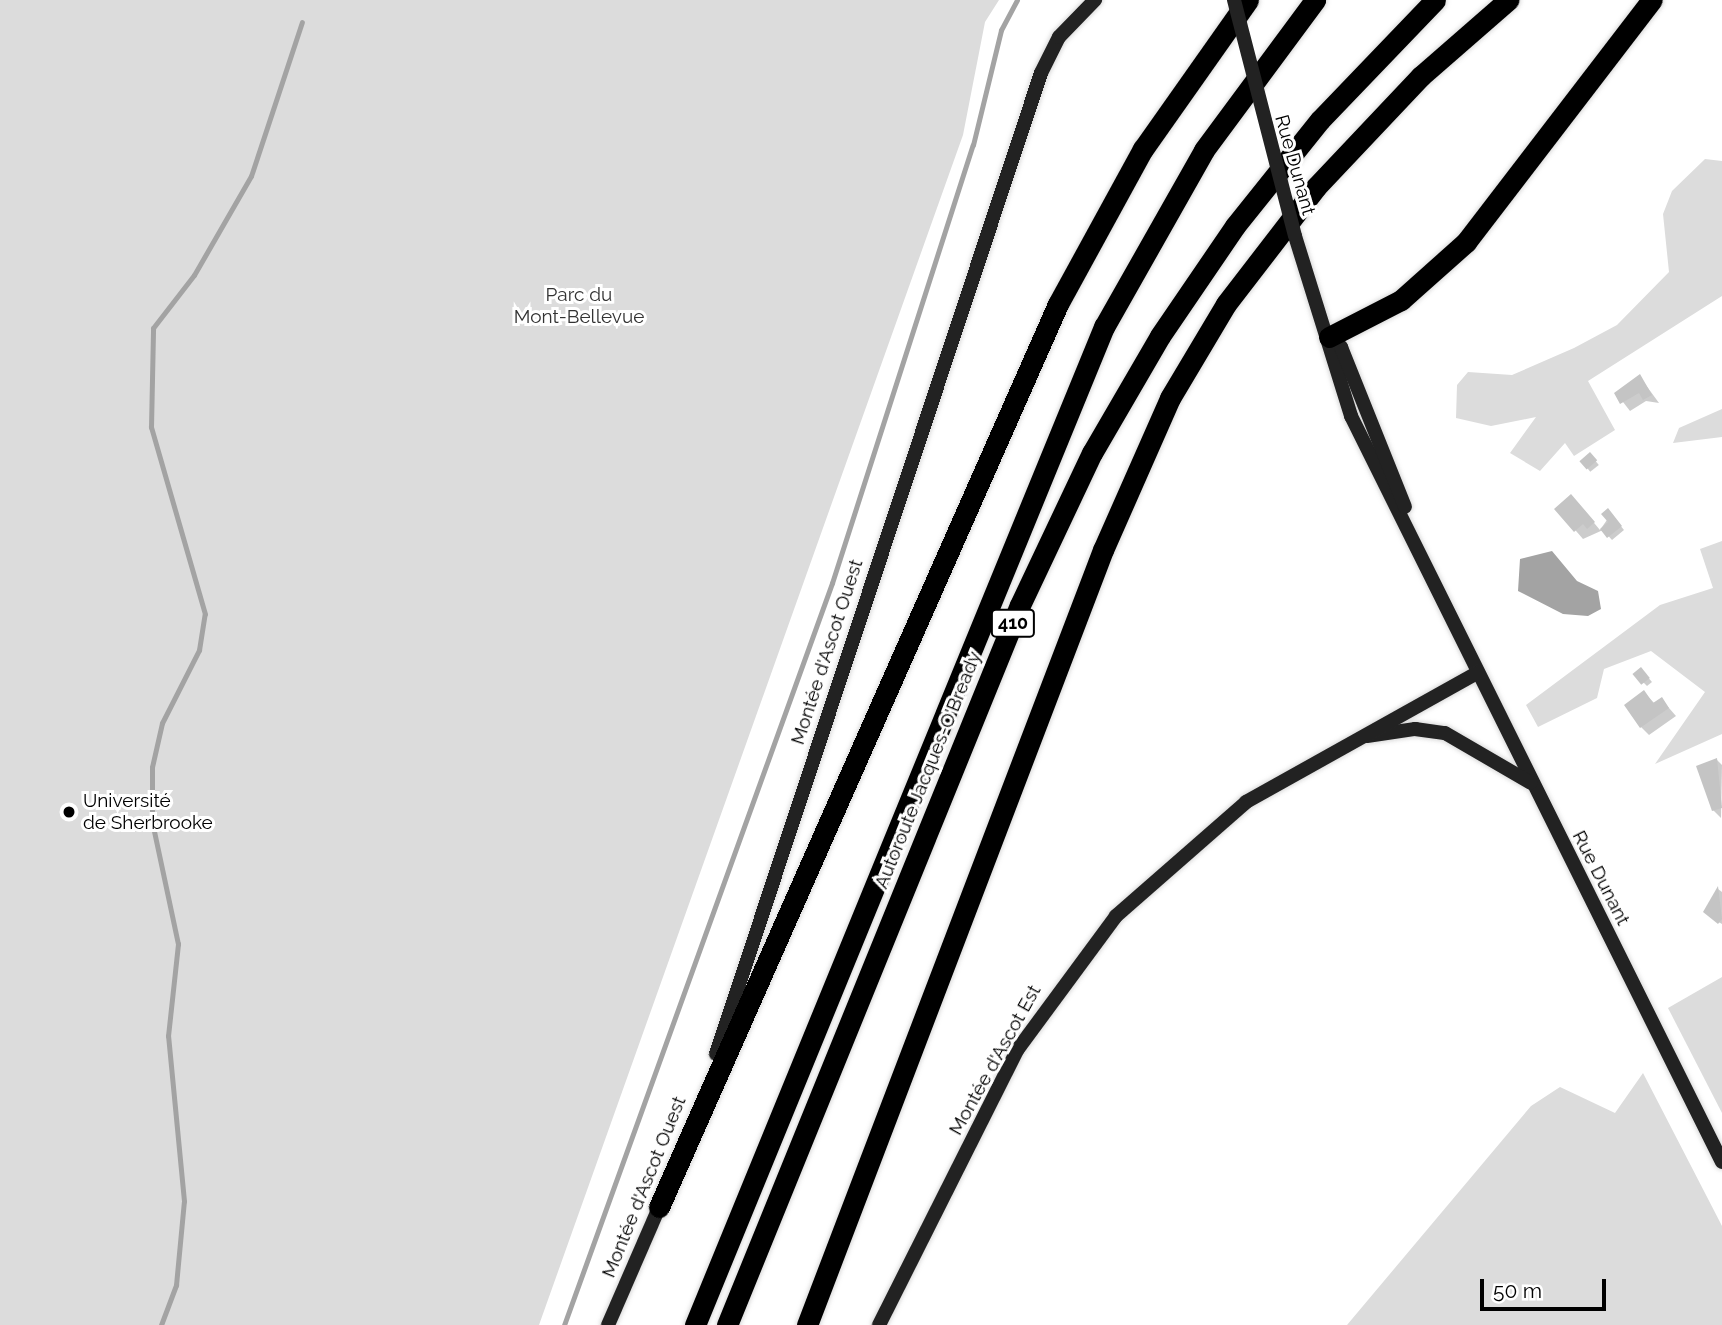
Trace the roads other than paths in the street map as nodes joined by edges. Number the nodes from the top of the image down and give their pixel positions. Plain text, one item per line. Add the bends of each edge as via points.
1 (1095, 0) edge
2 (1234, 0) edge
3 (1248, 0) edge
4 (1315, 0) edge
5 (1435, 0) edge
6 (1508, 0) edge
7 (1652, 0) edge
8 (1329, 337) junction
9 (1477, 673) junction
10 (1349, 741) junction
11 (1532, 784) junction
12 (1722, 1162) edge
13 (659, 1207) junction
14 (608, 1325) edge
15 (695, 1325) edge
16 (727, 1325) edge
17 (807, 1325) edge
18 (879, 1325) edge

1 - 13 street, Montée d'Ascot Ouest via 1065,29 1041,73 745,971
2 - 8 street, Rue Dunant, bridge via 1301,253
3 - 13 highway via 1143,149 1063,295
4 - 15 highway, Autoroute Jacques-O'Bready / 410 via 1198,160 1099,337
5 - 16 highway, Autoroute Jacques-O'Bready / 410 via 1334,104 1241,217 1160,336 1092,453 1020,606
6 - 17 highway via 1421,76 1316,187 1241,282 1180,380 1103,550
7 - 8 highway via 1473,235 1401,300
8 - 9 street, Rue Dunant via 1327,354 1351,416
9 - 10 street, Montée d'Ascot Est
9 - 11 street, Rue Dunant
10 - 11 street via 1404,730 1445,733
10 - 18 street, Montée d'Ascot Est via 1202,835 1085,951 1014,1056
11 - 12 street, Rue Dunant
13 - 14 street, Montée d'Ascot Ouest

